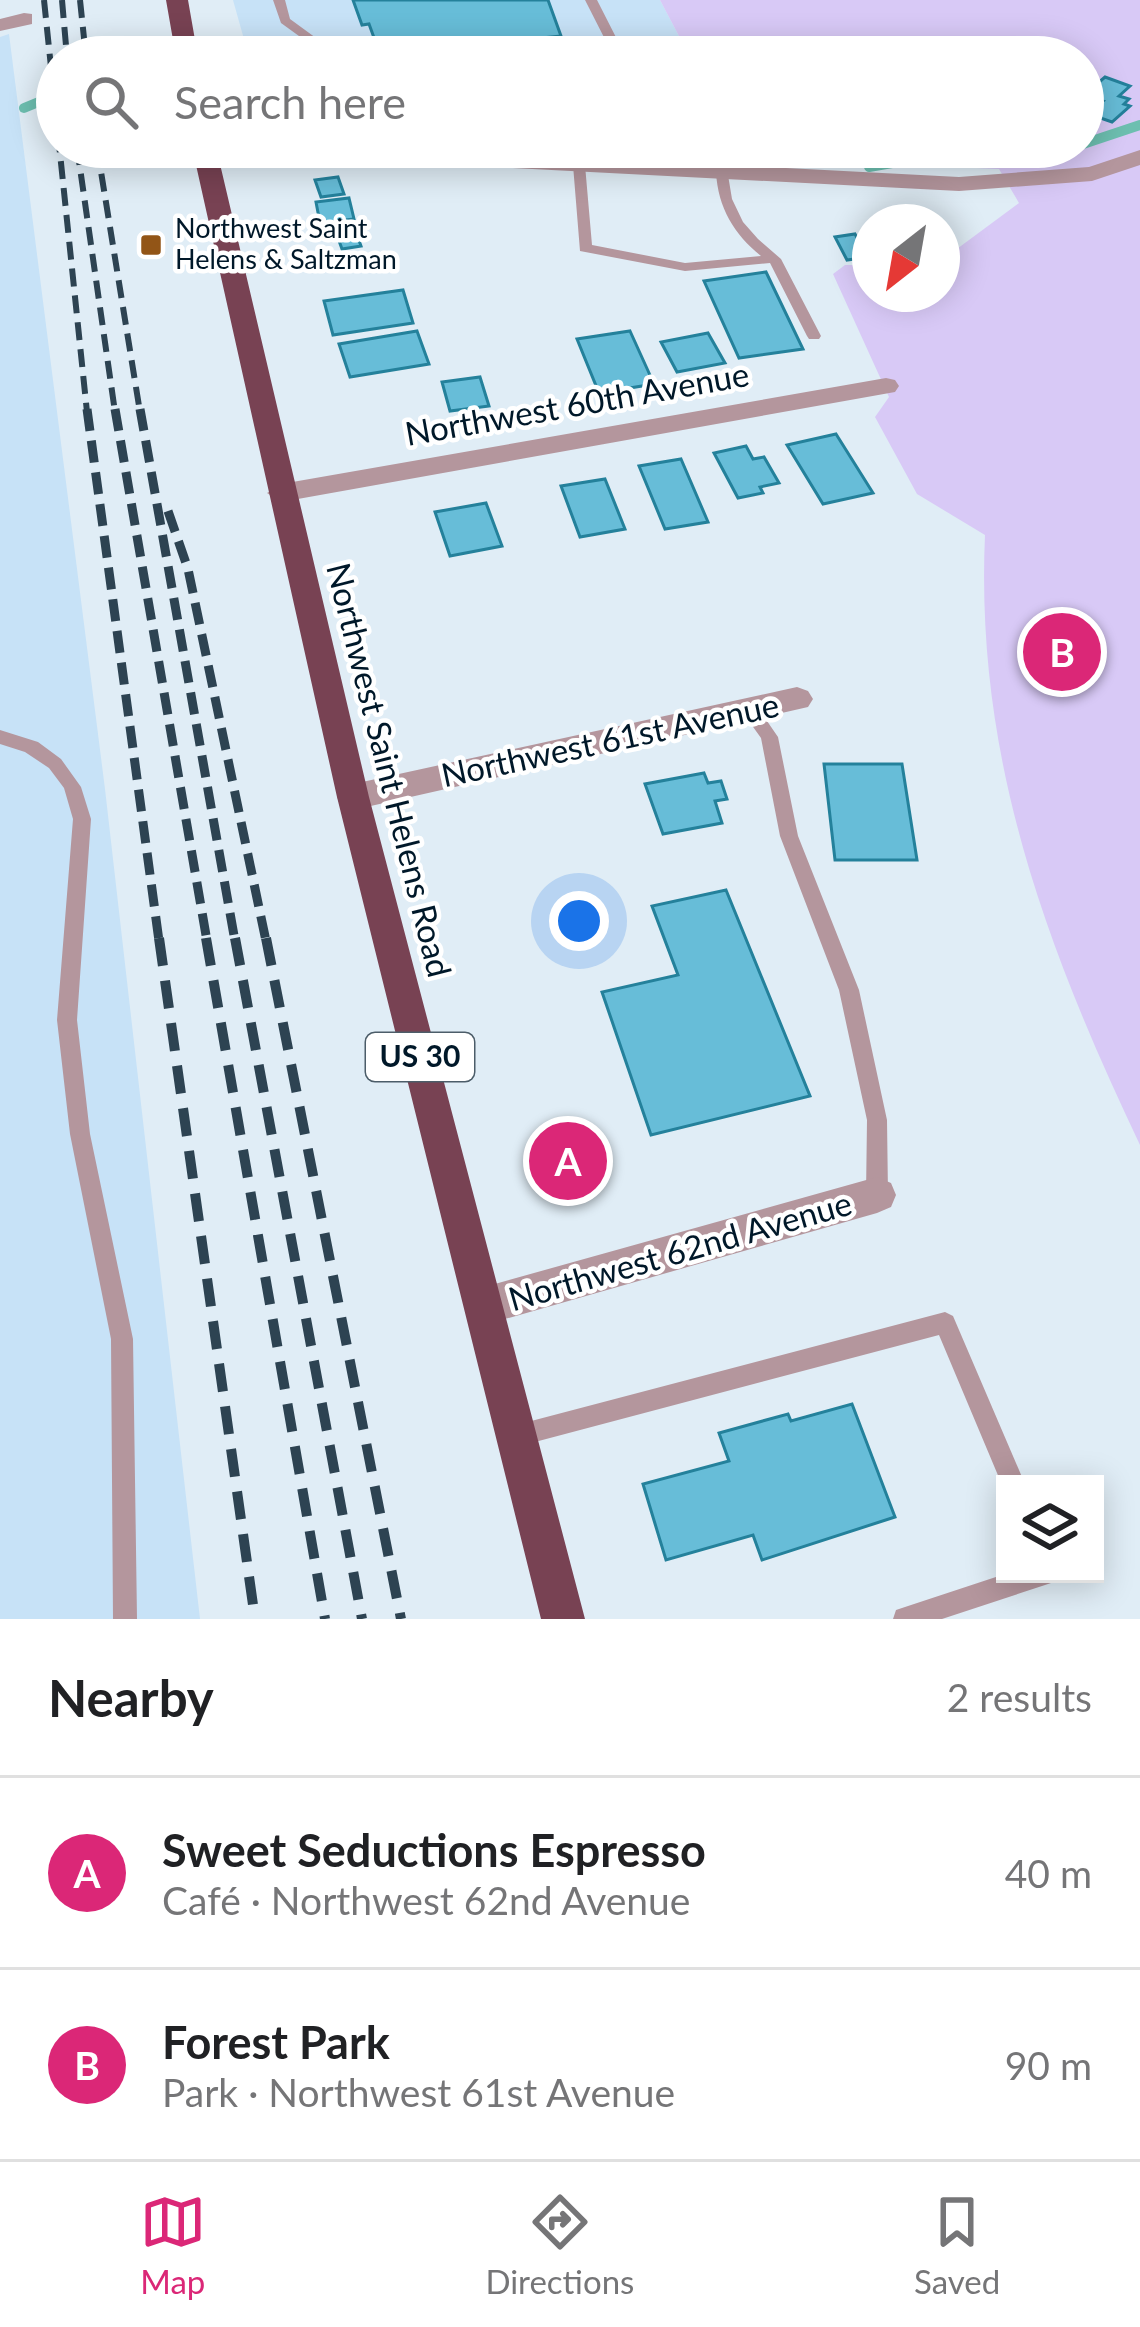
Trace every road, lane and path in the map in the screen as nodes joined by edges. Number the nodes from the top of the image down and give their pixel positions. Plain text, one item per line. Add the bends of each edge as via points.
1 (177, 0) edge
2 (279, 0) edge
3 (591, 0) edge
4 (24, 19) dead end
5 (0, 25) edge
6 (184, 36) edge
7 (306, 36) edge
8 (609, 36) edge
9 (1140, 158) edge
10 (209, 168) edge
11 (579, 168) edge
12 (639, 168) edge
13 (679, 170) joint
14 (722, 172) junction
15 (774, 259) junction
16 (814, 336) dead end
17 (886, 386) dead end
18 (281, 493) junction
19 (797, 699) dead end
20 (750, 710) junction
21 (0, 737) edge
22 (353, 797) junction
23 (878, 1195) joint
24 (484, 1306) junction
25 (517, 1436) junction
26 (1009, 1475) edge
27 (1015, 1583) edge
28 (125, 1619) edge
29 (563, 1619) edge
30 (905, 1619) edge

1 - 6 highway
2 - 7 lane via 285,21
3 - 8 lane
4 - 5 street
9 - 14 street via 1092,174 959,184
10 - 18 highway, Northwest Saint Helens Road / US 30
11 - 15 lane via 585,248 685,267
12 - 13 street
13 - 14 street
14 - 15 lane via 722,195 748,242
15 - 16 lane
17 - 18 street, Northwest 60th Avenue
18 - 22 highway, Northwest Saint Helens Road / US 30
19 - 20 street, Northwest 61st Avenue
20 - 22 street, Northwest 61st Avenue
20 - 23 lane via 769,737 789,836 849,990 877,1120
21 - 28 lane via 56,761 82,819 68,1020 80,1134 122,1339
22 - 24 highway, Northwest Saint Helens Road / US 30
23 - 24 street, Northwest 62nd Avenue
24 - 25 highway, Northwest Saint Helens Road / US 30
25 - 26 lane via 945,1323
25 - 29 highway, Northwest Saint Helens Road / US 30
27 - 30 lane

